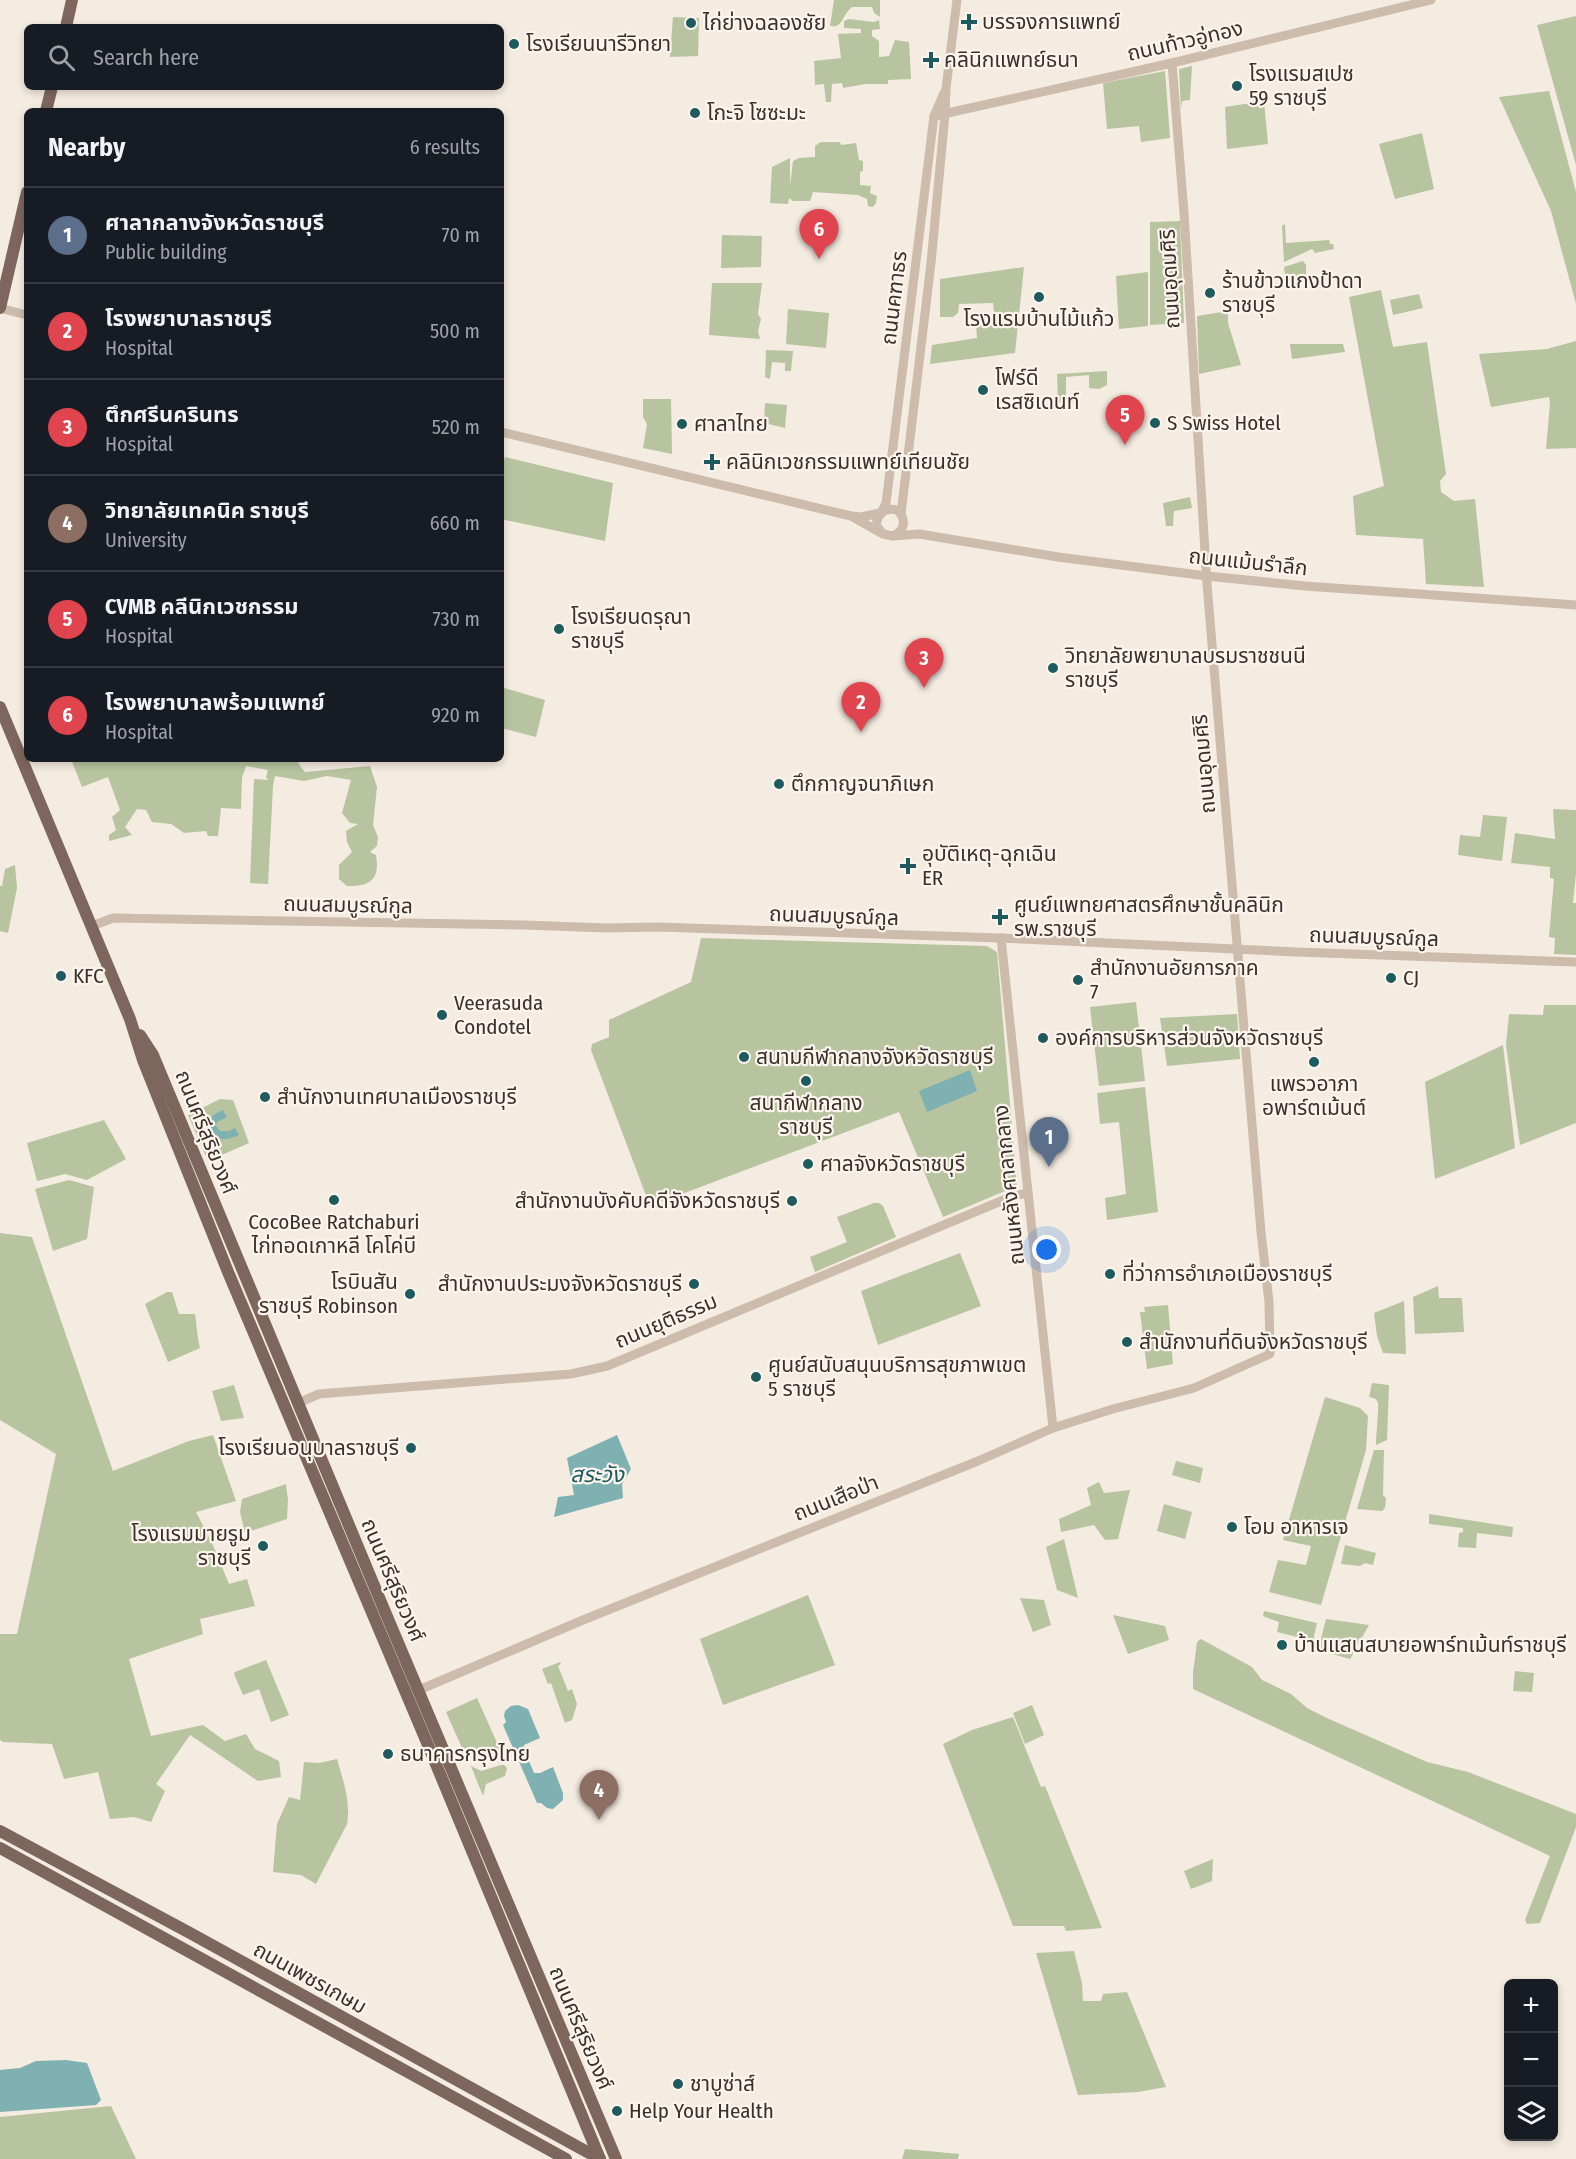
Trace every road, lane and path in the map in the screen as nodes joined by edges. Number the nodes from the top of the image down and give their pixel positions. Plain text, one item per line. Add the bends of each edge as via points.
1 (72, 0) edge
2 (957, 0) edge
3 (1431, 0) edge
4 (67, 24) edge
5 (1172, 63) junction
6 (946, 88) junction
7 (51, 90) edge
8 (47, 108) edge
9 (945, 114) junction
10 (934, 116) junction
11 (24, 205) edge
12 (0, 308) edge
13 (24, 314) edge
14 (504, 433) edge
15 (880, 513) junction
16 (902, 515) junction
17 (851, 516) junction
18 (883, 534) junction
19 (919, 534) junction
20 (893, 536) junction
21 (1207, 576) junction
22 (1576, 605) edge
23 (0, 707) edge
24 (92, 926) junction
25 (1001, 938) junction
26 (1238, 949) junction
27 (1576, 962) edge
28 (130, 1019) junction
29 (1028, 1192) junction
30 (1270, 1354) joint
31 (298, 1402) junction
32 (1053, 1428) junction
33 (377, 1609) junction
34 (413, 1692) junction
35 (0, 1831) edge
36 (0, 1848) edge
37 (566, 2159) edge
38 (600, 2159) edge
39 (616, 2159) edge

1 - 4 main road
2 - 6 street, ถนนคฑาธร
3 - 5 street, ถนนท้าวอู่ทอง
5 - 9 street, ถนนท้าวอู่ทอง
5 - 21 street, ถนนอุดมศิริ
6 - 9 street, ถนนคฑาธร
6 - 10 street, ถนนคฑาธร
7 - 8 main road
9 - 10 street, ถนนท้าวอู่ทอง
9 - 16 street, ถนนคฑาธร
10 - 15 street, ถนนคฑาธร via 886,503
11 - 12 main road
12 - 13 street
14 - 17 street
15 - 16 street via 891,509
15 - 17 street
15 - 18 street via 876,525
16 - 19 street
16 - 20 street via 903,528
17 - 18 street
18 - 20 street
19 - 20 street, ถนนแม้นรำลึก
19 - 21 street, ถนนแม้นรำลึก
21 - 22 street, ถนนแม้นรำลึก
21 - 26 street, ถนนอุดมศิริ
23 - 24 main road, ถนนศรีสุริยวงศ์
24 - 25 street, ถนนสมบูรณ์กูล via 113,918 657,927
24 - 28 main road, ถนนศรีสุริยวงศ์
25 - 26 street, ถนนสมบูรณ์กูล
25 - 29 street, ถนนหลังศาลากลาง
26 - 27 street, ถนนสมบูรณ์กูล
26 - 30 street, ถนนอุดมศิริ via 1269,1302
28 - 31 main road, ถนนศรีสุริยวงศ์ via 153,1055
28 - 33 main road, ถนนศรีสุริยวงศ์ via 225,1265
29 - 31 street, ถนนยุติธรรม via 607,1366 571,1374 319,1394
29 - 32 street, ถนนหลังศาลากลาง
30 - 32 street, ถนนเสือป่า via 1194,1388
31 - 33 main road, ถนนศรีสุริยวงศ์
32 - 34 street, ถนนเสือป่า
33 - 34 main road, ถนนศรีสุริยวงศ์
34 - 38 main road, ถนนศรีสุริยวงศ์
34 - 39 main road, ถนนศรีสุริยวงศ์
35 - 38 main road, ถนนเพชรเกษม
36 - 37 main road, ถนนเพชรเกษม

